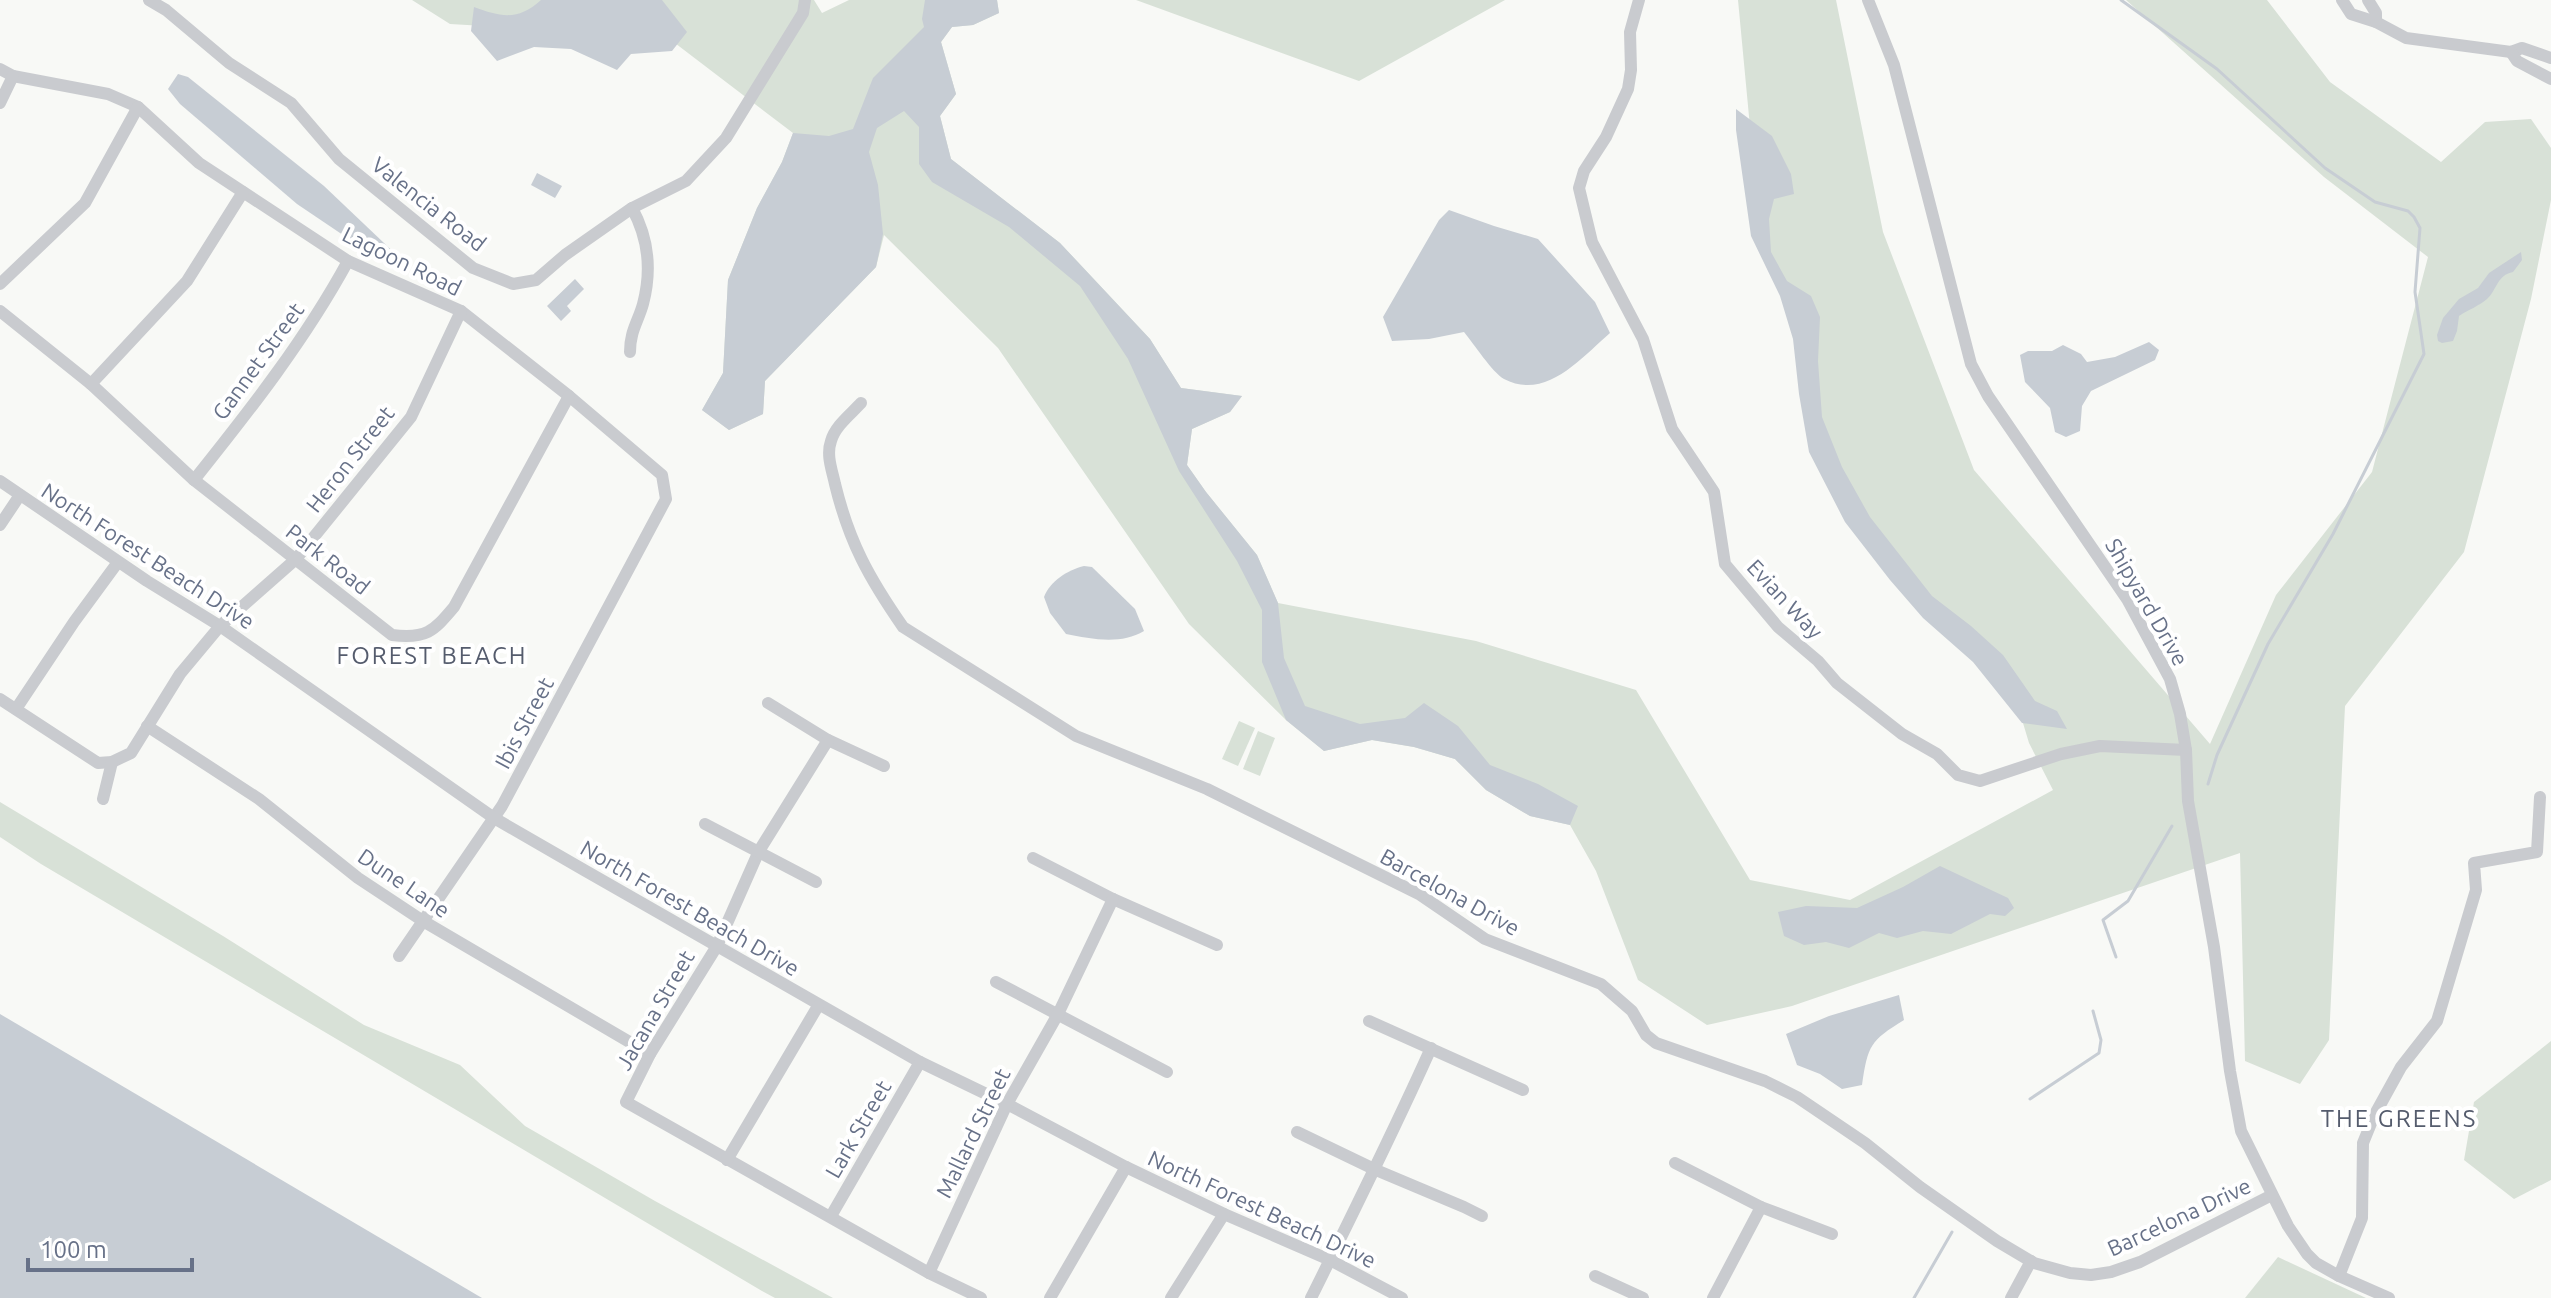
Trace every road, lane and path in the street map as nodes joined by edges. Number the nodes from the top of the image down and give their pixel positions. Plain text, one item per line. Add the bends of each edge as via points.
1 (149, 0) edge
2 (805, 0) edge
3 (1639, 0) edge
4 (1868, 0) edge
5 (2342, 0) edge
6 (2368, 0) edge
7 (2376, 22) junction
8 (2511, 52) junction
9 (2551, 58) edge
10 (0, 69) edge
11 (13, 76) junction
12 (2551, 79) edge
13 (0, 103) edge
14 (138, 107) junction
15 (243, 192) junction
16 (632, 208) junction
17 (348, 261) junction
18 (0, 284) edge
19 (0, 311) edge
20 (461, 311) junction
21 (630, 352) dead end
22 (91, 384) junction
23 (569, 396) junction
24 (861, 403) dead end
25 (194, 480) junction
26 (0, 481) edge
27 (20, 495) junction
28 (666, 499) joint
29 (0, 525) edge
30 (296, 559) junction
31 (118, 562) junction
32 (220, 626) junction
33 (0, 699) edge
34 (768, 703) dead end
35 (16, 709) junction
36 (147, 726) junction
37 (828, 740) junction
38 (2186, 750) junction
39 (112, 762) junction
40 (884, 766) dead end
41 (2540, 797) dead end
42 (103, 799) dead end
43 (494, 818) junction
44 (705, 824) dead end
45 (759, 851) junction
46 (1033, 858) dead end
47 (816, 882) dead end
48 (1113, 899) junction
49 (423, 921) junction
50 (1217, 945) dead end
51 (717, 946) junction
52 (399, 956) dead end
53 (996, 982) dead end
54 (818, 1006) junction
55 (1058, 1014) junction
56 (1369, 1021) dead end
57 (1431, 1048) junction
58 (650, 1054) junction
59 (920, 1062) junction
60 (1167, 1072) dead end
61 (1523, 1090) dead end
62 (1007, 1104) junction
63 (1297, 1132) dead end
64 (727, 1160) junction
65 (1675, 1163) dead end
66 (1126, 1167) junction
67 (1376, 1170) junction
68 (2272, 1195) junction
69 (1761, 1207) junction
70 (1224, 1214) junction
71 (831, 1216) junction
72 (1482, 1216) dead end
73 (1832, 1234) dead end
74 (1330, 1260) junction
75 (2031, 1261) junction
76 (929, 1273) junction
77 (1595, 1276) dead end
78 (2339, 1276) junction
79 (981, 1298) edge
80 (1050, 1298) edge
81 (1171, 1298) edge
82 (1311, 1298) edge
83 (1402, 1298) edge
84 (1643, 1298) edge
85 (1713, 1298) edge
86 (2011, 1298) edge
87 (2389, 1298) edge

1 - 16 street, Valencia Road via 229,63 291,103 339,159 473,268 513,284 536,280
2 - 16 street, Valencia Road via 803,13 726,138 686,181
3 - 38 street, Evian Way via 1630,32 1628,89 1579,188 1592,242 1643,339 1672,429 1714,492 1725,564 1778,627 1837,683 1937,754 1958,775 1980,781 2100,746
4 - 38 street, Shipyard Drive via 1894,65 1971,364 2152,643 2170,679
5 - 7 street via 2351,14
6 - 7 street
7 - 8 street via 2406,38
8 - 9 street via 2522,48
8 - 12 street via 2517,61
10 - 11 street, Lagoon Road
11 - 13 street
11 - 14 street, Lagoon Road via 108,94
14 - 15 street, Lagoon Road via 199,163
14 - 18 street via 85,203
15 - 17 street, Lagoon Road
15 - 22 street via 187,281
16 - 21 street via 643,228 648,271
17 - 20 street, Lagoon Road
17 - 25 street, Gannet Street via 281,369
19 - 22 street, Park Road
20 - 23 street, Lagoon Road
20 - 30 street, Heron Street via 411,417
22 - 25 street, Park Road
23 - 28 street, Lagoon Road via 662,475
23 - 30 street, Park Road via 454,607 435,630 414,637 392,635
24 - 75 street, Barcelona Drive via 831,440 829,458 851,541 903,627 1076,736 1220,795 1419,894 1485,939 1601,984 1632,1011 1656,1043 1797,1097
25 - 30 street, Park Road
26 - 27 street, North Forest Beach Drive
27 - 29 street
27 - 31 street, North Forest Beach Drive
28 - 43 street, Ibis Street
30 - 32 street, Heron Street
31 - 32 street, North Forest Beach Drive
31 - 35 street
32 - 36 street, Heron Street via 180,674
32 - 43 street, North Forest Beach Drive
33 - 35 street
34 - 37 street
35 - 39 street via 88,759
36 - 39 street, Heron Street via 131,753
36 - 49 street, Dune Lane via 259,799 358,878
37 - 40 street
37 - 45 street, Jacana Street
38 - 68 street, Shipyard Drive via 2188,801 2241,1131
39 - 42 street
41 - 78 street via 2537,852 2474,863 2476,890 2437,1021 2401,1067 2363,1143 2362,1218
43 - 49 street, Ibis Street
43 - 51 street, North Forest Beach Drive
44 - 45 street
45 - 47 street
45 - 51 street, Jacana Street
46 - 48 street
48 - 50 street
48 - 55 street, Mallard Street
49 - 52 street, Ibis Street
49 - 58 street, Dune Lane
51 - 54 street, North Forest Beach Drive
51 - 58 street, Jacana Street
53 - 55 street
54 - 59 street, North Forest Beach Drive
54 - 64 street
55 - 60 street
55 - 62 street, Mallard Street
56 - 57 street
57 - 61 street
57 - 67 street
58 - 64 street, Jacana Street via 626,1102
59 - 62 street, North Forest Beach Drive
59 - 71 street, Lark Street
62 - 66 street, North Forest Beach Drive
62 - 76 street, Mallard Street
63 - 67 street
64 - 71 street
65 - 69 street
66 - 70 street, North Forest Beach Drive
66 - 80 street
67 - 72 street
67 - 74 street
68 - 75 street, Barcelona Drive via 2111,1272 2070,1273
68 - 78 street, Shipyard Drive via 2299,1245
69 - 73 street
69 - 85 street
70 - 74 street, North Forest Beach Drive
70 - 81 street
71 - 76 street
74 - 82 street
74 - 83 street, North Forest Beach Drive
75 - 86 street
76 - 79 street
77 - 84 street
78 - 87 street, Shipyard Drive

